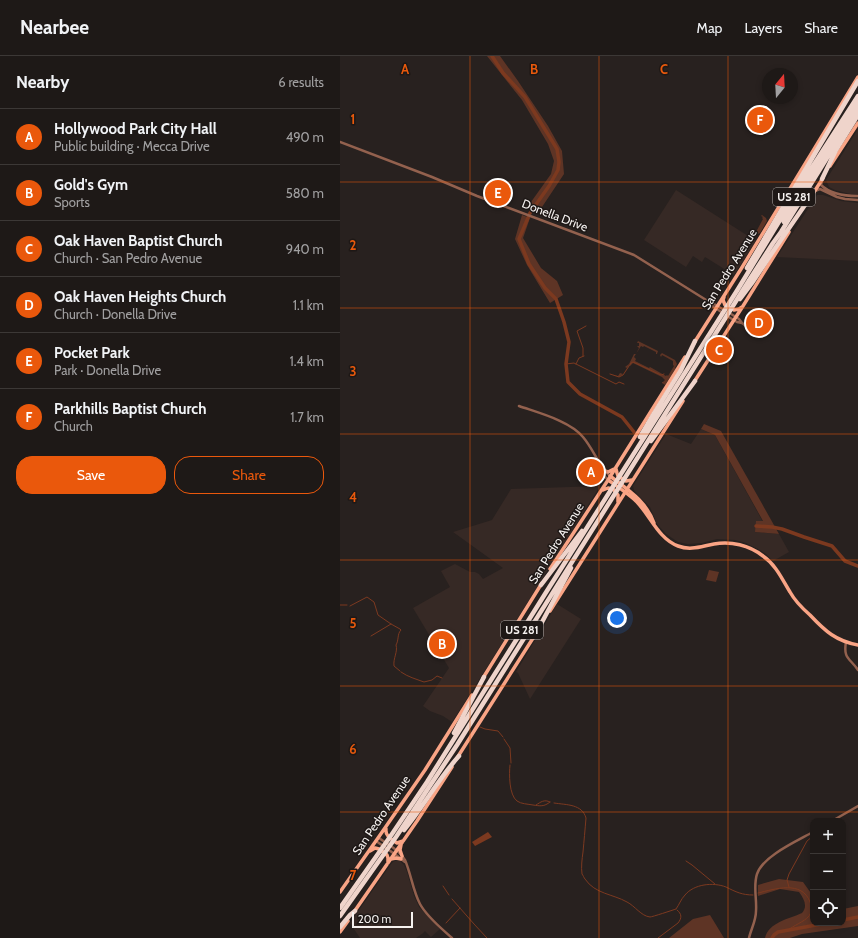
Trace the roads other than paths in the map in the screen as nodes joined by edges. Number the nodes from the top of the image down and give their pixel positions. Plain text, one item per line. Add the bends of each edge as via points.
1 (858, 77) edge
2 (858, 83) edge
3 (858, 96) edge
4 (858, 102) edge
5 (858, 108) edge
6 (858, 115) edge
7 (831, 120) junction
8 (858, 123) edge
9 (340, 142) edge
10 (822, 179) junction
11 (814, 191) junction
12 (855, 197) edge
13 (858, 200) edge
14 (807, 202) junction
15 (773, 242) junction
16 (725, 294) junction
17 (734, 303) junction
18 (743, 306) junction
19 (719, 308) junction
20 (735, 319) junction
21 (715, 324) junction
22 (746, 326) dead end
23 (696, 342) junction
24 (695, 381) junction
25 (519, 406) dead end
26 (599, 464) junction
27 (625, 466) junction
28 (616, 467) junction
29 (605, 471) junction
30 (624, 473) junction
31 (609, 478) junction
32 (633, 479) junction
33 (626, 491) junction
34 (600, 492) junction
35 (633, 496) junction
36 (619, 502) junction
37 (593, 518) junction
38 (591, 532) junction
39 (541, 585) junction
40 (534, 637) junction
41 (846, 642) junction
42 (858, 645) edge
43 (858, 670) edge
44 (484, 676) junction
45 (459, 756) junction
46 (427, 782) junction
47 (858, 806) edge
48 (837, 818) edge
49 (387, 826) junction
50 (810, 834) edge
51 (395, 835) junction
52 (378, 839) junction
53 (403, 842) junction
54 (369, 851) junction
55 (396, 852) junction
56 (380, 855) junction
57 (402, 858) junction
58 (390, 860) junction
59 (388, 864) junction
60 (340, 892) edge
61 (340, 908) edge
62 (355, 911) junction
63 (340, 916) edge
64 (340, 927) edge
65 (340, 932) edge
66 (452, 938) edge
67 (749, 938) edge

1 - 7 main road, San Pedro Avenue
2 - 7 highway
2 - 21 highway
3 - 21 highway, US 281
4 - 15 highway
5 - 15 highway, US 281
6 - 10 highway via 836,150
7 - 16 main road, San Pedro Avenue
8 - 10 main road
9 - 19 street, Donella Drive via 634,255 712,306
10 - 11 main road
10 - 12 street via 824,188
11 - 12 street via 820,189 845,199
11 - 14 main road
12 - 13 street
14 - 17 highway via 740,300
14 - 18 main road
15 - 17 highway, US 281
16 - 18 main road via 725,305 734,310
16 - 19 main road, San Pedro Avenue
17 - 30 highway, US 281
18 - 20 main road
19 - 20 street, Donella Drive
19 - 23 main road, San Pedro Avenue
20 - 22 street, Donella Drive
20 - 24 main road
21 - 27 highway, US 281
23 - 27 highway
23 - 28 main road, San Pedro Avenue
24 - 30 highway
24 - 32 main road
25 - 26 street via 560,421 578,431
26 - 29 street
26 - 31 street via 602,473
27 - 30 highway, US 281
28 - 29 main road via 611,471
28 - 31 main road, San Pedro Avenue
28 - 32 main road via 618,476 626,481
29 - 31 street
30 - 37 highway, US 281
30 - 38 highway, US 281 via 613,497
31 - 33 main road
31 - 34 main road, San Pedro Avenue
32 - 33 main road
32 - 35 main road
33 - 35 main road
33 - 36 main road
34 - 36 main road via 608,488 613,490 618,495
34 - 39 main road, San Pedro Avenue
35 - 36 main road
35 - 41 main road via 640,499 647,508 660,532 682,548 695,549 728,543 758,552 775,567 797,602 814,620 830,634
36 - 40 main road
37 - 39 highway
37 - 46 highway, US 281
38 - 40 highway
38 - 51 highway, US 281 via 457,745
39 - 44 main road, San Pedro Avenue
40 - 45 main road
41 - 42 main road
41 - 43 street via 846,656
44 - 46 highway
44 - 49 main road, San Pedro Avenue
45 - 51 highway via 416,814 403,830
45 - 53 main road
46 - 51 highway, US 281
47 - 48 street
49 - 52 main road, San Pedro Avenue
49 - 53 main road via 387,836 397,843
50 - 67 street via 772,855 758,871 755,920
51 - 56 highway, US 281
52 - 54 main road, San Pedro Avenue
52 - 55 street
53 - 55 main road
53 - 57 main road via 400,849
54 - 59 main road via 379,849 387,855
54 - 60 main road, San Pedro Avenue
55 - 57 street
55 - 58 main road
56 - 61 highway, US 281
56 - 63 highway, US 281
57 - 58 main road
57 - 66 street via 421,906
58 - 59 main road
59 - 62 main road
62 - 64 highway
62 - 65 main road

